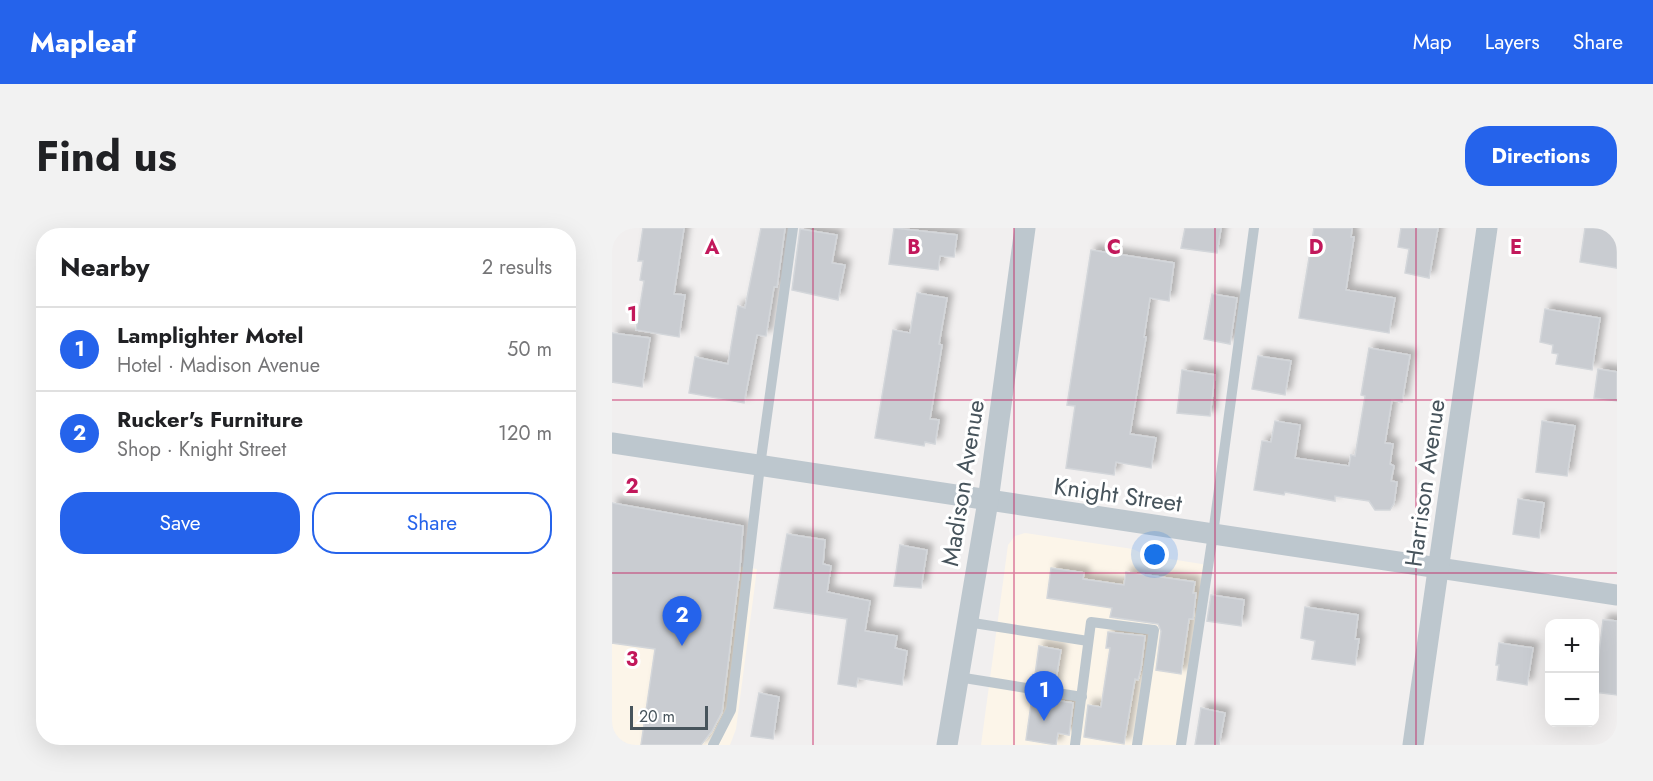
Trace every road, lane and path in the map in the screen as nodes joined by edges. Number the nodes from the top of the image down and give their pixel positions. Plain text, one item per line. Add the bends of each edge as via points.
1 (793, 228) edge
2 (1025, 228) edge
3 (1254, 228) edge
4 (1486, 228) edge
5 (612, 443) edge
6 (760, 466) junction
7 (988, 501) junction
8 (1213, 534) junction
9 (1439, 568) junction
10 (1617, 595) edge
11 (967, 622) junction
12 (1089, 641) junction
13 (958, 677) junction
14 (1082, 697) junction
15 (712, 745) edge
16 (947, 745) edge
17 (1075, 745) edge
18 (1137, 745) edge
19 (1181, 745) edge
20 (1413, 745) edge

1 - 6 lane
2 - 7 street, Madison Avenue
3 - 8 lane
4 - 9 street, Harrison Avenue
5 - 6 street, Knight Street
6 - 7 street, Knight Street
6 - 15 lane via 731,710
7 - 8 street, Knight Street
7 - 11 street, Madison Avenue
8 - 9 street, Knight Street
8 - 19 lane
9 - 10 street, Knight Street
9 - 20 street, Harrison Avenue
11 - 12 lane
11 - 13 street, Madison Avenue
12 - 14 lane
12 - 18 lane via 1091,622 1154,630
13 - 14 lane
13 - 16 street, Madison Avenue
14 - 17 lane

